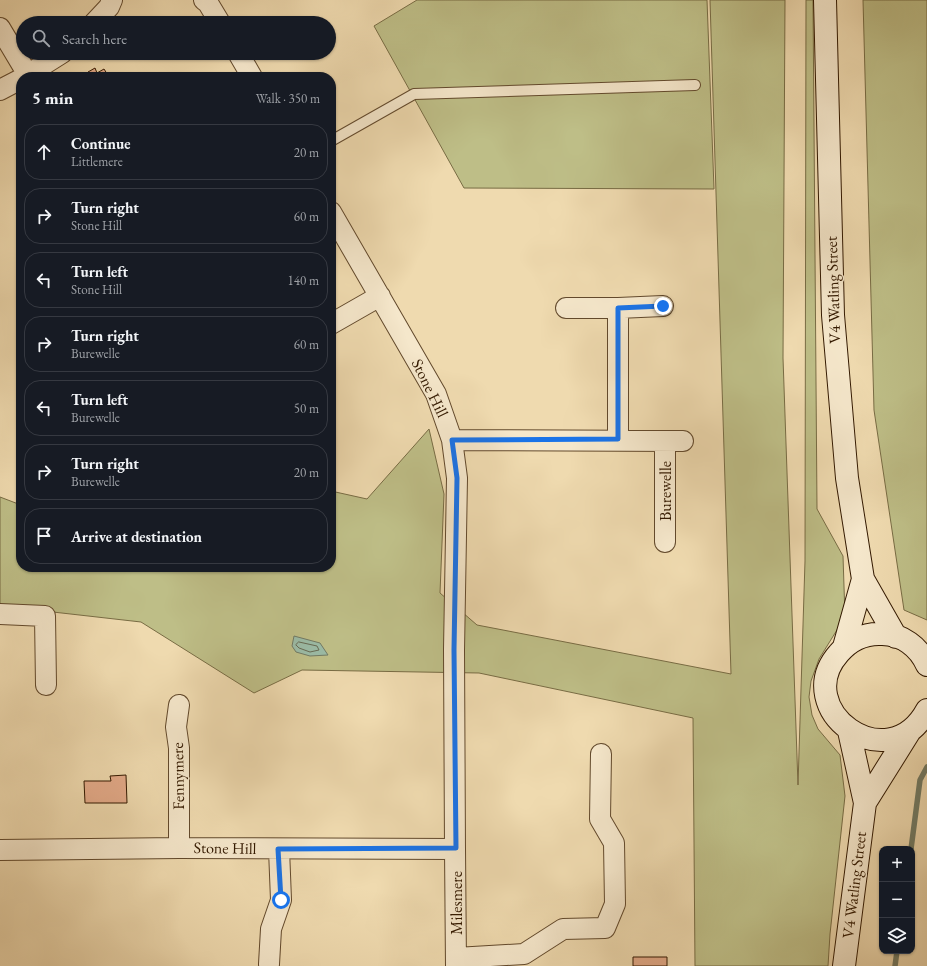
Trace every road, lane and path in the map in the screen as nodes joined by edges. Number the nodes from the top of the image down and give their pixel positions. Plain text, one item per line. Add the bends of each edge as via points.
1 (112, 0) edge
2 (825, 0) edge
3 (208, 1) edge
4 (101, 16) edge
5 (216, 16) edge
6 (0, 28) edge
7 (51, 60) edge
8 (242, 60) edge
9 (22, 72) edge
10 (32, 72) edge
11 (249, 72) edge
12 (16, 81) edge
13 (695, 85) dead end
14 (0, 90) edge
15 (336, 138) edge
16 (336, 221) edge
17 (380, 296) junction
18 (663, 306) dead end
19 (566, 308) dead end
20 (618, 308) junction
21 (336, 321) edge
22 (618, 439) junction
23 (452, 440) junction
24 (665, 542) dead end
25 (863, 578) junction
26 (0, 614) edge
27 (896, 636) junction
28 (844, 647) junction
29 (926, 661) edge
30 (46, 685) dead end
31 (179, 706) dead end
32 (927, 710) edge
33 (849, 731) junction
34 (910, 731) junction
35 (601, 754) dead end
36 (865, 803) junction
37 (179, 848) junction
38 (456, 848) junction
39 (278, 849) junction
40 (0, 850) edge
41 (456, 962) edge
42 (269, 964) dead end
43 (844, 966) edge

1 - 4 street via 109,8
2 - 25 street, V4 Watling Street via 833,315 847,478
3 - 5 street
6 - 9 street
7 - 10 street
8 - 11 street
12 - 14 street
13 - 15 lane via 414,94
16 - 17 street, Stone Hill
17 - 21 street
17 - 23 street, Stone Hill via 436,394
18 - 20 street
19 - 20 street
20 - 22 street
22 - 23 street, Burewelle
22 - 24 street, Burewelle via 674,441
23 - 38 street, Stone Hill via 457,478 454,650
25 - 27 street, V4 Watling Street
25 - 28 street, V4 Watling Street
26 - 30 street via 45,616
27 - 28 street via 869,635 853,640
27 - 29 street via 916,649
28 - 33 street via 834,657 828,670 826,690 831,710
31 - 37 street, Fennymere via 176,727 179,748
32 - 34 street, V4 Watling Street
33 - 34 street via 860,737 879,740 898,737
33 - 36 street, V4 Watling Street
34 - 36 street, V4 Watling Street
35 - 41 street, Milesmere via 600,819 614,843 615,896 615,904 604,928 563,929 524,954
36 - 43 street, V4 Watling Street
37 - 39 street, Stone Hill
37 - 40 street, Stone Hill
38 - 39 street, Stone Hill
38 - 41 street, Milesmere
39 - 42 street via 281,900 270,929

